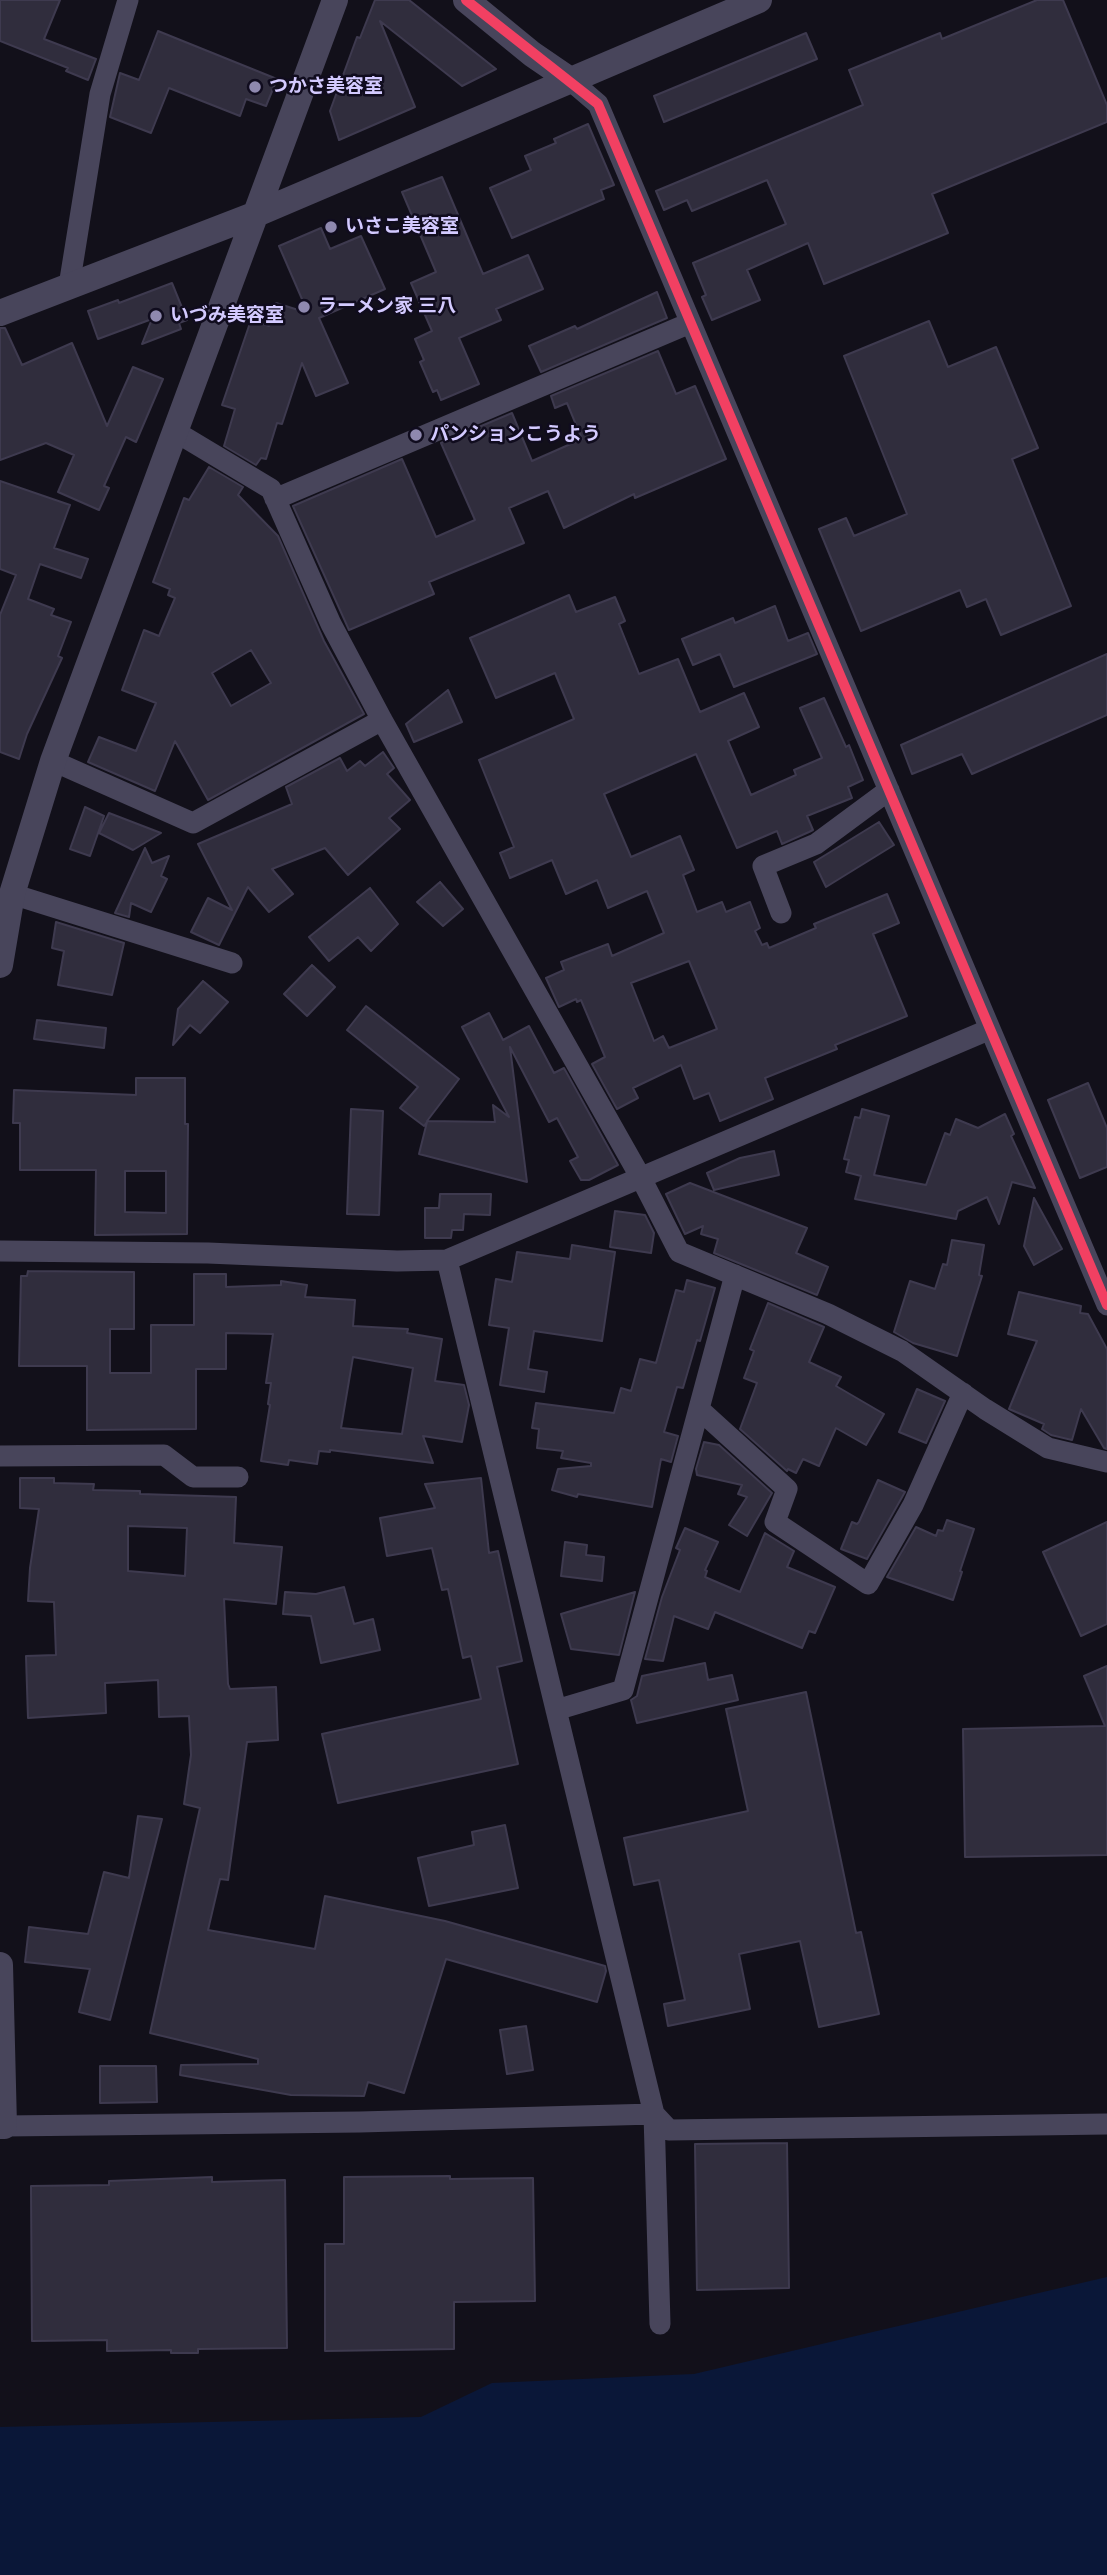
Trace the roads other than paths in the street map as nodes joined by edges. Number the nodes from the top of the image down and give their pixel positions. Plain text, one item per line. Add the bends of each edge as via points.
1 (128, 0) edge
2 (335, 0) edge
3 (466, 0) edge
4 (760, 0) edge
5 (570, 80) junction
6 (254, 215) junction
7 (69, 286) junction
8 (0, 313) edge
9 (690, 323) junction
10 (176, 432) junction
11 (275, 499) junction
12 (382, 720) junction
13 (53, 761) junction
14 (888, 790) junction
15 (12, 894) junction
16 (781, 913) dead end
17 (232, 963) dead end
18 (0, 965) edge
19 (988, 1030) junction
20 (641, 1178) junction
21 (0, 1251) edge
22 (447, 1260) junction
23 (735, 1275) junction
24 (1107, 1305) edge
25 (963, 1393) junction
26 (699, 1409) junction
27 (0, 1456) edge
28 (1107, 1462) edge
29 (238, 1477) dead end
30 (556, 1710) junction
31 (0, 1965) edge
32 (654, 2114) junction
33 (1107, 2124) edge
34 (2, 2126) edge
35 (660, 2324) dead end

1 - 7 street via 100,94
2 - 6 street
3 - 5 street
4 - 5 street
5 - 6 street
5 - 9 street via 598,104
6 - 7 street
6 - 10 street
7 - 8 street
9 - 11 street
9 - 14 street
10 - 11 street via 271,489
10 - 13 street
11 - 12 street via 331,624
12 - 13 street via 193,823
12 - 20 street
13 - 15 street
14 - 16 street via 816,844 763,866
14 - 19 street
15 - 17 street
15 - 18 street
19 - 20 street
19 - 24 street
20 - 22 street
20 - 23 street via 679,1252
21 - 22 street
22 - 30 street
23 - 25 street via 902,1351
23 - 26 street
25 - 26 street via 913,1505 868,1584 775,1522 787,1489
25 - 28 street via 1048,1448
26 - 30 street via 623,1690
27 - 29 street via 164,1455 193,1477
30 - 32 street
31 - 34 street
32 - 33 street via 669,2130
32 - 34 street
32 - 35 street

